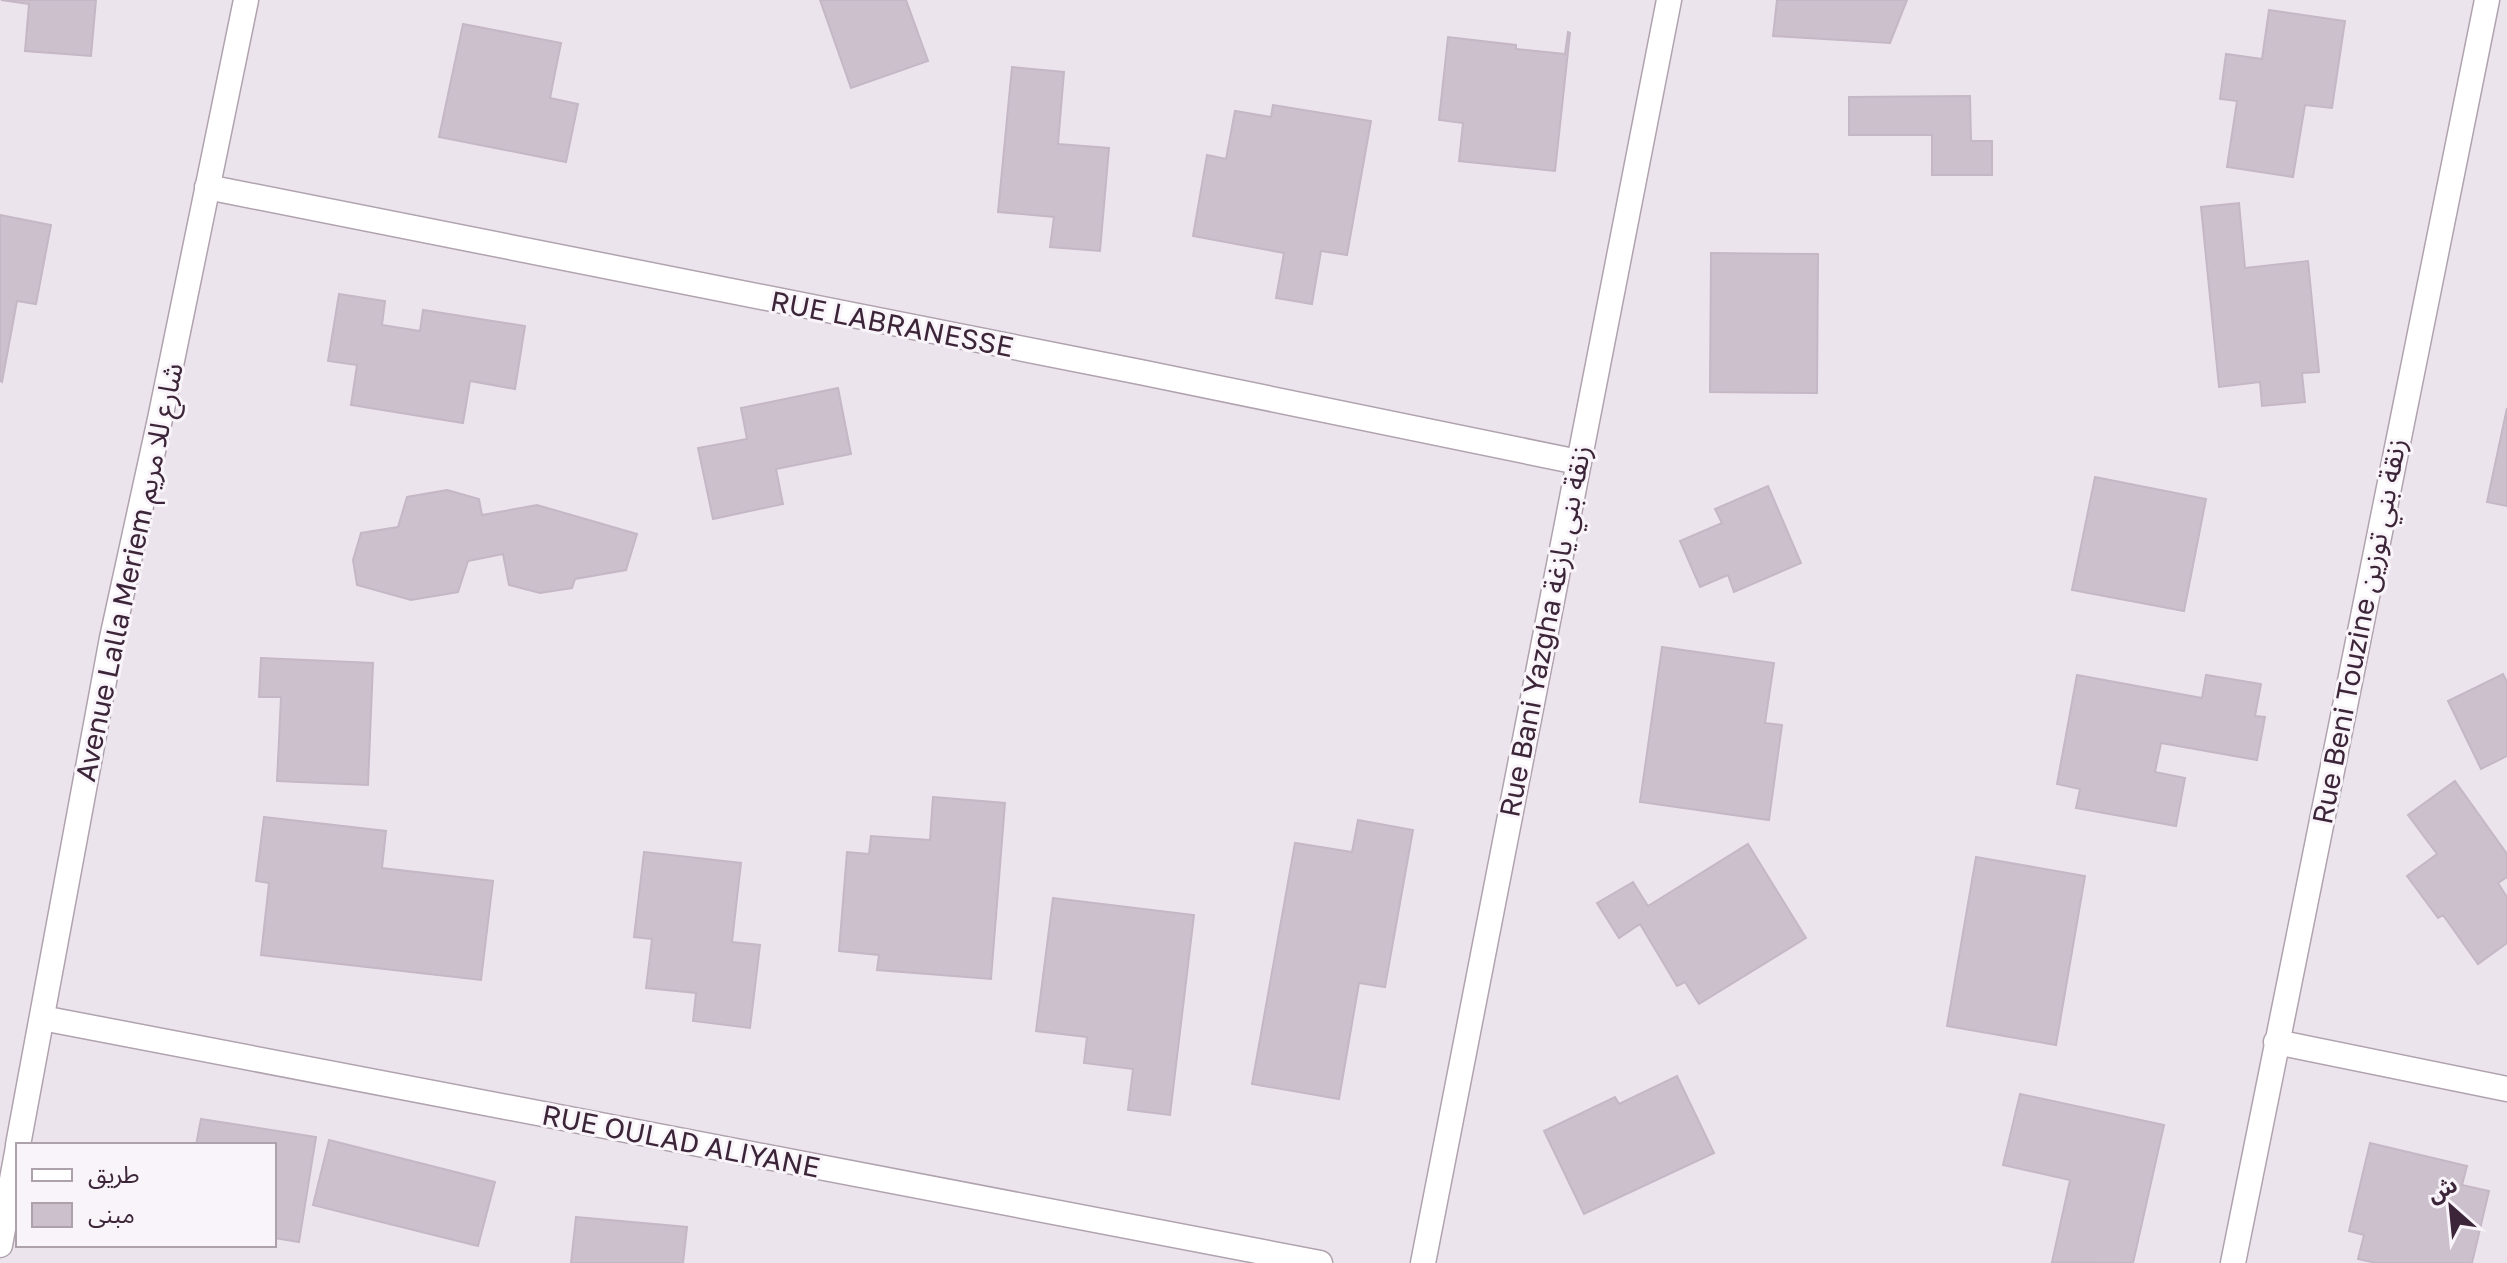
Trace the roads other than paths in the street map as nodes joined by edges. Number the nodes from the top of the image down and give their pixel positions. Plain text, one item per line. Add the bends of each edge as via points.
1 (246, 0) edge
2 (1669, 0) edge
3 (2487, 0) edge
4 (207, 187) junction
5 (1578, 462) junction
6 (42, 1018) junction
7 (2276, 1042) junction
8 (2507, 1089) edge
9 (19, 1143) edge
10 (16, 1157) edge
11 (0, 1245) edge
12 (1320, 1263) edge
13 (1423, 1263) edge
14 (2233, 1263) edge

1 - 4 street, Avenue Lalla Meriem شارع للا مريم
2 - 5 street, Rue Bani Yazgha زنقة بني يازغة
3 - 7 street, Rue Beni Touzine زنقة بني توزين
4 - 5 street, RUE LABRANESSE
4 - 6 street, Avenue Lalla Meriem شارع للا مريم via 112,638
5 - 13 street, Rue Bani Yazgha زنقة بني يازغة
6 - 9 street, Avenue Lalla Meriem شارع للا مريم
6 - 12 street, RUE OULAD ALIYANE
7 - 8 street
7 - 14 street, Rue Beni Touzine زنقة بني توزين
10 - 11 street, Avenue Lalla Meriem شارع للا مريم

